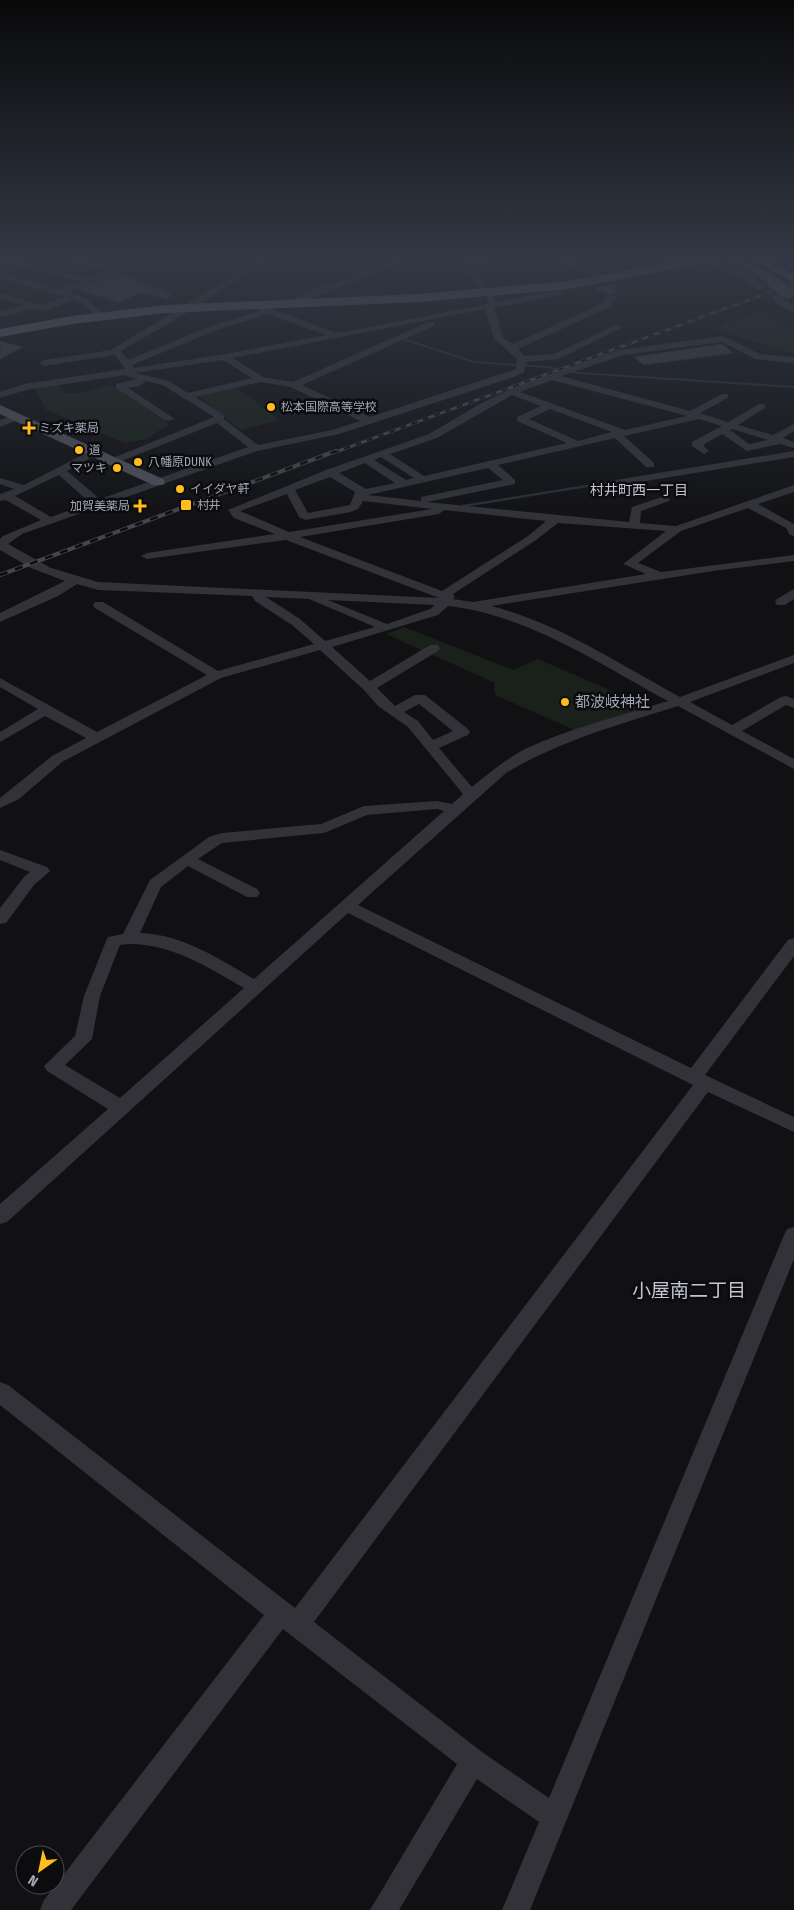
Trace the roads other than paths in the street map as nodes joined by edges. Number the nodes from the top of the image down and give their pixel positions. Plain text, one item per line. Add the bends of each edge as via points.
1 (121, 349) edge
2 (169, 349) edge
3 (266, 349) edge
4 (359, 349) edge
5 (513, 349) edge
6 (572, 349) edge
7 (643, 349) edge
8 (743, 349) edge
9 (116, 352) junction
10 (226, 357) junction
11 (522, 359) junction
12 (794, 360) edge
13 (44, 363) dead end
14 (127, 369) junction
15 (552, 377) junction
16 (144, 378) junction
17 (260, 379) junction
18 (503, 379) junction
19 (294, 385) junction
20 (522, 387) junction
21 (512, 392) junction
22 (0, 395) edge
23 (186, 396) junction
24 (725, 396) dead end
25 (549, 406) junction
26 (762, 406) dead end
27 (0, 409) edge
28 (695, 415) junction
29 (18, 417) junction
30 (170, 419) dead end
31 (218, 419) junction
32 (369, 421) junction
33 (0, 424) edge
34 (727, 427) junction
35 (794, 427) edge
36 (619, 433) junction
37 (778, 440) junction
38 (575, 443) junction
39 (794, 444) edge
40 (256, 448) junction
41 (704, 451) dead end
42 (94, 452) junction
43 (382, 453) junction
44 (794, 454) edge
45 (366, 459) junction
46 (114, 462) junction
47 (489, 463) junction
48 (650, 465) dead end
49 (59, 471) junction
50 (330, 472) junction
51 (422, 479) junction
52 (0, 481) edge
53 (158, 482) junction
54 (404, 484) junction
55 (596, 486) dead end
56 (794, 488) edge
57 (25, 489) junction
58 (290, 490) junction
59 (361, 495) junction
60 (4, 497) edge
61 (665, 499) dead end
62 (410, 502) junction
63 (98, 504) junction
64 (750, 504) junction
65 (442, 511) dead end
66 (556, 519) junction
67 (50, 521) junction
68 (634, 525) junction
69 (677, 529) junction
70 (794, 533) edge
71 (288, 536) junction
72 (1, 545) edge
73 (147, 556) dead end
74 (794, 558) edge
75 (33, 563) joint
76 (661, 576) junction
77 (74, 581) junction
78 (794, 593) edge
79 (258, 594) junction
80 (312, 596) junction
81 (449, 599) junction
82 (781, 602) dead end
83 (98, 605) dead end
84 (474, 606) junction
85 (0, 618) edge
86 (387, 628) junction
87 (324, 647) junction
88 (434, 648) dead end
89 (794, 659) edge
90 (216, 675) junction
91 (2, 686) edge
92 (369, 687) junction
93 (678, 702) junction
94 (794, 704) edge
95 (45, 711) junction
96 (394, 711) junction
97 (732, 731) junction
98 (0, 738) edge
99 (97, 738) junction
100 (431, 746) junction
101 (791, 759) edge
102 (473, 794) junction
103 (0, 804) edge
104 (454, 809) junction
105 (0, 855) edge
106 (187, 859) junction
107 (252, 893) dead end
108 (347, 906) junction
109 (0, 919) edge
110 (129, 938) junction
111 (794, 944) edge
112 (257, 988) junction
113 (700, 1080) junction
114 (121, 1108) junction
115 (794, 1125) edge
116 (0, 1216) edge
117 (794, 1235) edge
118 (0, 1392) edge
119 (289, 1618) junction
120 (473, 1761) junction
121 (555, 1817) junction
122 (54, 1910) edge
123 (384, 1910) edge
124 (516, 1910) edge

1 - 9 street
2 - 14 street
3 - 10 street
4 - 19 street
5 - 11 street
6 - 11 street via 556,357
7 - 15 street via 622,352
8 - 12 street via 764,359
9 - 13 street
9 - 14 street
10 - 14 street
10 - 17 street
11 - 18 street via 521,370
14 - 16 street
14 - 22 street via 24,387
15 - 20 street
15 - 28 street
16 - 23 street via 166,383
16 - 30 street via 136,384 119,386
17 - 19 street
17 - 23 street
18 - 20 street
18 - 32 street
19 - 32 street
20 - 21 street
21 - 25 street
21 - 43 street via 433,436
23 - 31 street via 220,417
24 - 28 street
25 - 36 street
25 - 38 street via 521,420
26 - 34 street
27 - 29 main road
28 - 34 street
28 - 36 street
29 - 33 street
29 - 42 main road
31 - 40 street
31 - 46 street
32 - 40 street via 308,440
34 - 37 street
34 - 37 street via 747,448
34 - 41 street via 696,444
35 - 37 street
36 - 38 street
36 - 48 street
37 - 39 street
38 - 47 street
40 - 53 street
42 - 46 main road
42 - 49 street
43 - 45 street
43 - 51 street
44 - 55 street
45 - 50 street
45 - 54 street
46 - 53 main road
47 - 51 street
47 - 62 street via 512,482
49 - 57 street
49 - 63 street via 73,478 84,494
50 - 58 street
50 - 59 street
51 - 54 street
52 - 57 street
53 - 63 street
54 - 59 street
56 - 64 street
57 - 60 street
58 - 59 street via 305,517 354,508
58 - 71 street via 234,510 238,516
59 - 62 street
60 - 67 street
61 - 68 street via 636,509
62 - 66 street
63 - 67 street
64 - 69 street
64 - 70 street via 790,526
65 - 71 street
66 - 68 street
66 - 81 street
67 - 72 street via 18,532
68 - 69 street
69 - 76 street via 630,564
71 - 73 street
71 - 81 street
72 - 75 street
74 - 76 street
75 - 77 street
76 - 84 street
77 - 79 street via 113,588
77 - 85 street via 54,594
78 - 82 street
79 - 80 street
79 - 87 street
80 - 81 street
80 - 86 street via 321,603
81 - 84 street
81 - 86 street via 434,612
83 - 90 street
84 - 93 street via 529,623 555,635
86 - 87 street
87 - 90 street
87 - 92 street
88 - 92 street
89 - 93 street
90 - 99 street
91 - 95 street via 48,709
92 - 96 street via 383,704
93 - 97 street
93 - 102 street via 530,753 501,770
94 - 97 street via 786,700
95 - 98 street
95 - 99 street
96 - 100 street via 413,724
96 - 100 street via 420,698 463,732
97 - 101 street
99 - 103 street via 56,759 14,796
100 - 102 street via 465,789
102 - 104 street
104 - 106 street via 437,805 364,811 324,828 214,840
104 - 108 street
105 - 109 street via 42,871 29,881
106 - 107 street
106 - 110 street via 155,884
108 - 112 street
108 - 113 street
110 - 112 street via 166,941 183,947
110 - 114 street via 114,941 92,996 83,1039 53,1066
111 - 113 street
112 - 114 street
113 - 115 street
113 - 119 street
114 - 116 street
117 - 121 street
118 - 119 street
119 - 120 street
119 - 122 street
120 - 121 street
120 - 123 street
121 - 124 street

